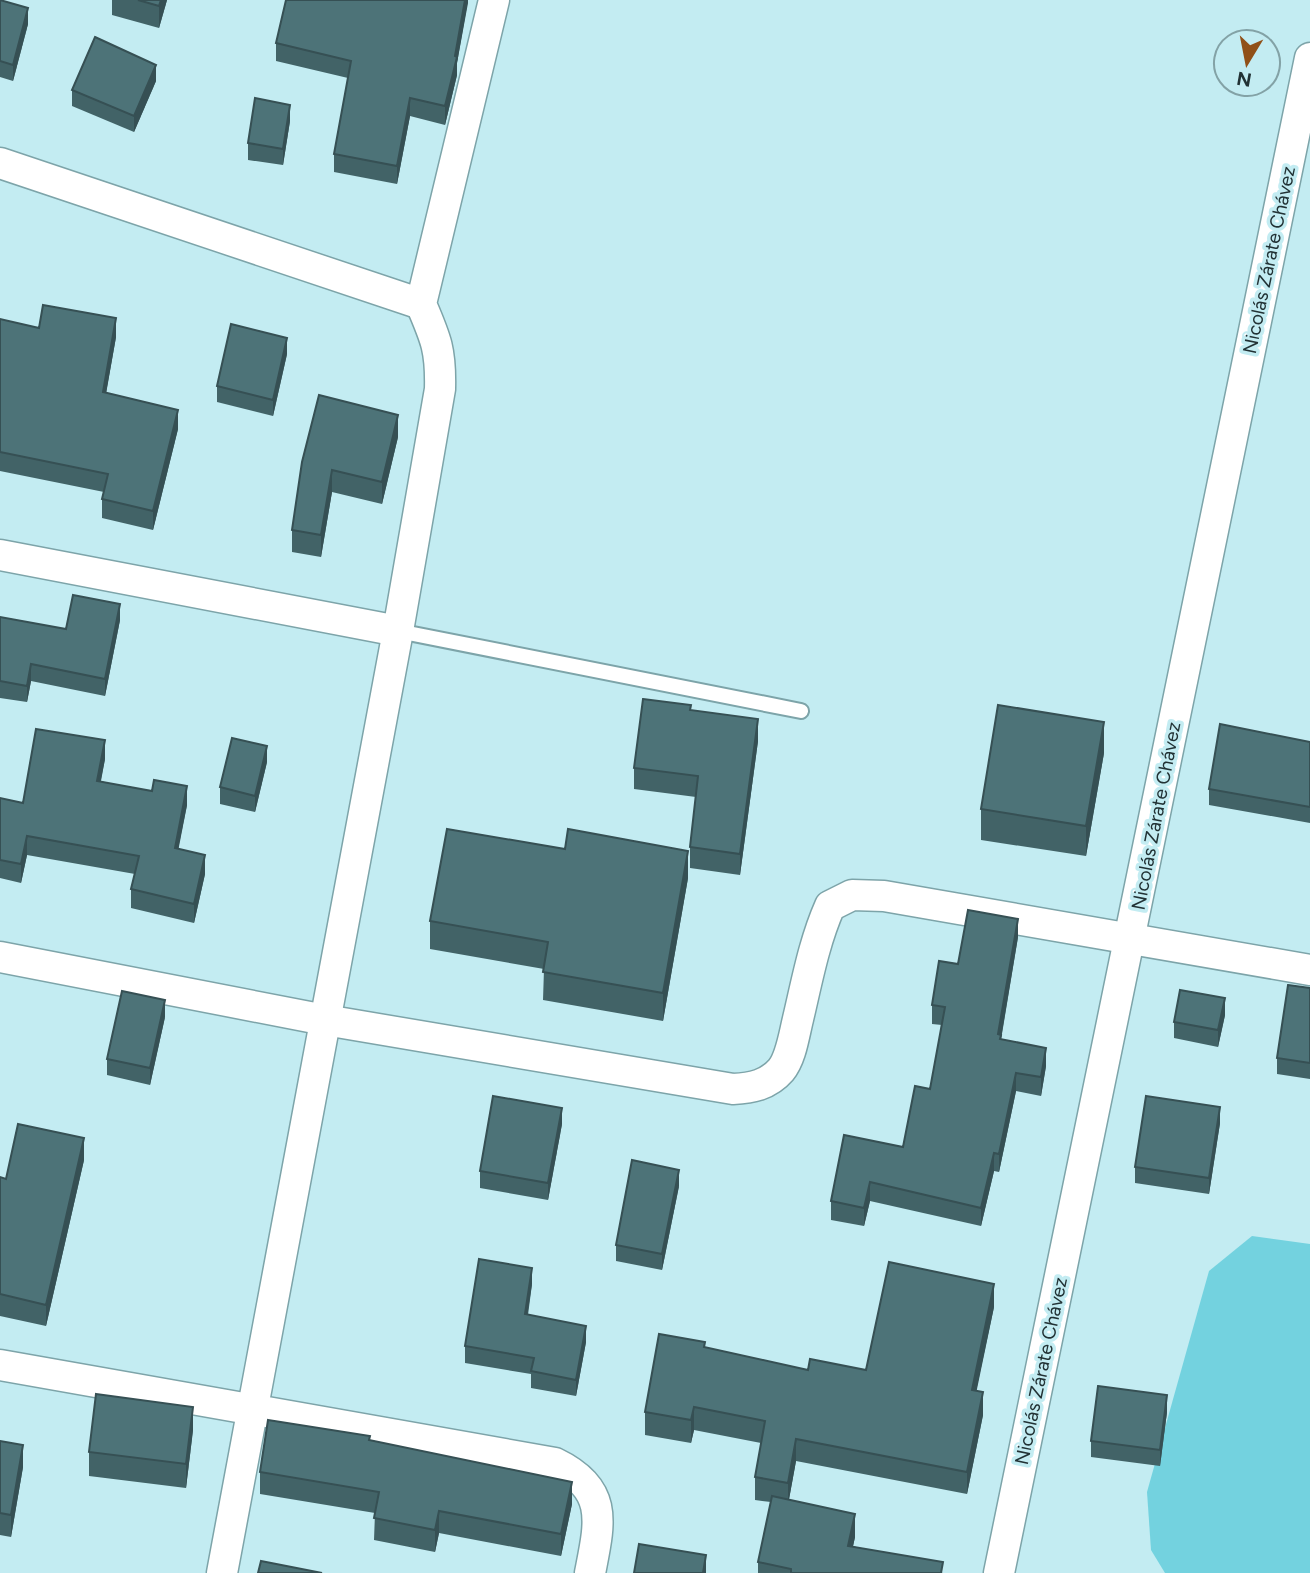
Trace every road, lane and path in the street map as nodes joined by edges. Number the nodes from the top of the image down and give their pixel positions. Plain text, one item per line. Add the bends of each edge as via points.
1 (494, 0) edge
2 (1310, 58) edge
3 (0, 163) edge
4 (421, 304) junction
5 (0, 555) edge
6 (398, 631) junction
7 (801, 711) dead end
8 (1131, 939) junction
9 (0, 957) edge
10 (1310, 970) edge
11 (325, 1020) junction
12 (0, 1365) edge
13 (251, 1407) junction
14 (222, 1573) edge
15 (590, 1573) edge
16 (999, 1573) edge

1 - 4 street
2 - 8 street, Nicolás Zárate Chávez
3 - 4 street
4 - 6 street via 438,342 440,388
5 - 6 street
6 - 7 lane
6 - 11 street
8 - 10 street
8 - 11 street via 884,896 852,895 830,906 820,929 783,1068 768,1082 751,1088 733,1089
8 - 16 street, Nicolás Zárate Chávez
9 - 11 street
11 - 13 street
12 - 13 street
13 - 14 street
13 - 15 street via 564,1467 592,1491 597,1503

